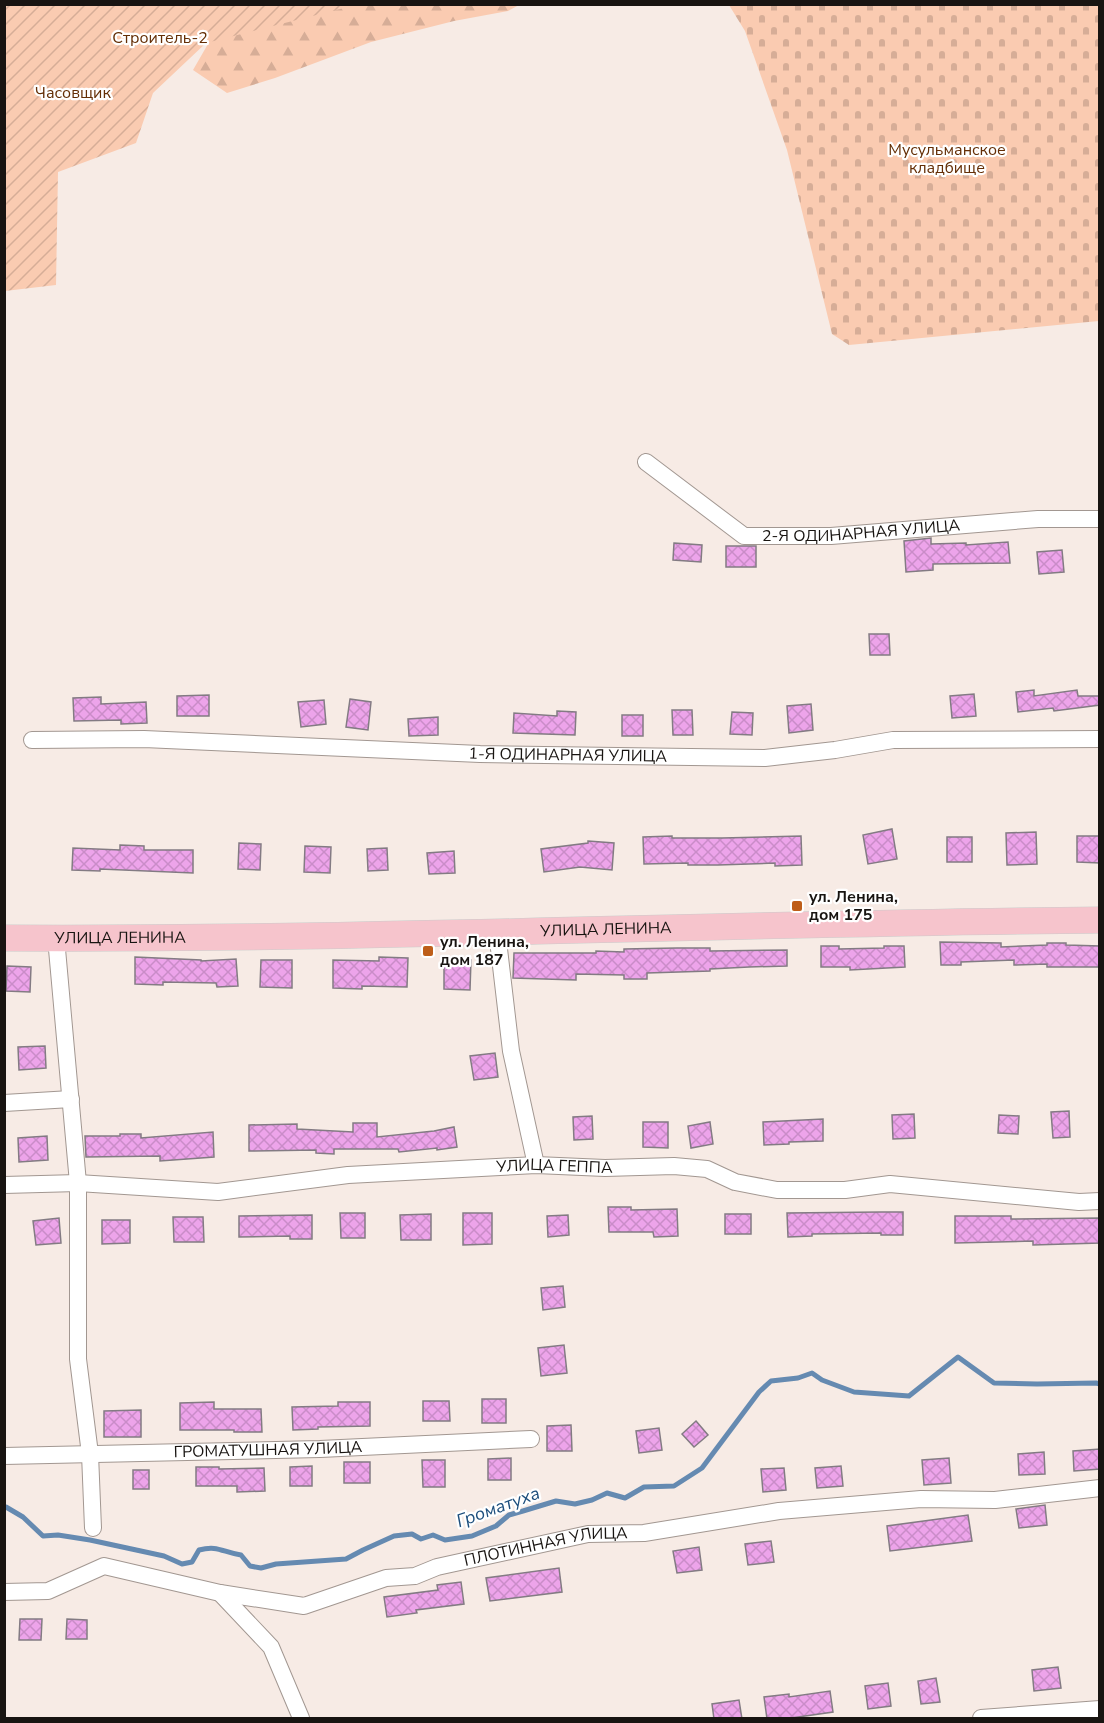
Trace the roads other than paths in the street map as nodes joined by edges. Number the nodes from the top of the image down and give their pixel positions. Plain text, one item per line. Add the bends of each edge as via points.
1 (646, 462) dead end
2 (1100, 519) edge
3 (1100, 739) edge
4 (32, 740) dead end
5 (1100, 920) edge
6 (498, 932) junction
7 (4, 938) edge
8 (56, 938) junction
9 (71, 1099) junction
10 (4, 1103) edge
11 (536, 1164) junction
12 (78, 1183) junction
13 (4, 1185) edge
14 (1100, 1201) edge
15 (531, 1439) dead end
16 (90, 1454) junction
17 (4, 1456) edge
18 (1100, 1488) edge
19 (93, 1528) dead end
20 (4, 1592) edge
21 (220, 1593) junction
22 (1100, 1709) edge
23 (1019, 1717) edge
24 (301, 1719) edge
25 (981, 1719) edge

1 - 2 street, 2-Я ОДИНАРНАЯ УЛИЦА via 744,536 831,536 1038,519
3 - 4 street, 1-Я ОДИНАРНАЯ УЛИЦА via 893,740 765,758 480,754 144,739
5 - 6 main road, УЛИЦА ЛЕНИНА
6 - 8 main road, УЛИЦА ЛЕНИНА
6 - 11 street via 511,1051
7 - 8 main road, УЛИЦА ЛЕНИНА
8 - 9 street
9 - 10 street
9 - 12 street
11 - 12 street, УЛИЦА ГЕППА via 348,1175 218,1192
11 - 14 street, УЛИЦА ГЕППА via 706,1169 735,1182 777,1190 845,1190 890,1184
12 - 13 street, УЛИЦА ГЕППА
12 - 16 street via 78,1359
15 - 16 street, ГРОМАТУШНАЯ УЛИЦА
16 - 17 street, ГРОМАТУШНАЯ УЛИЦА
16 - 19 street
18 - 21 street, ПЛОТИННАЯ УЛИЦА via 995,1500 921,1499 778,1511 644,1533 588,1534 437,1567 415,1576 386,1578 304,1606
20 - 21 street, ПЛОТИННАЯ УЛИЦА via 48,1591 104,1566
21 - 24 street via 271,1647
22 - 23 street
23 - 25 street

